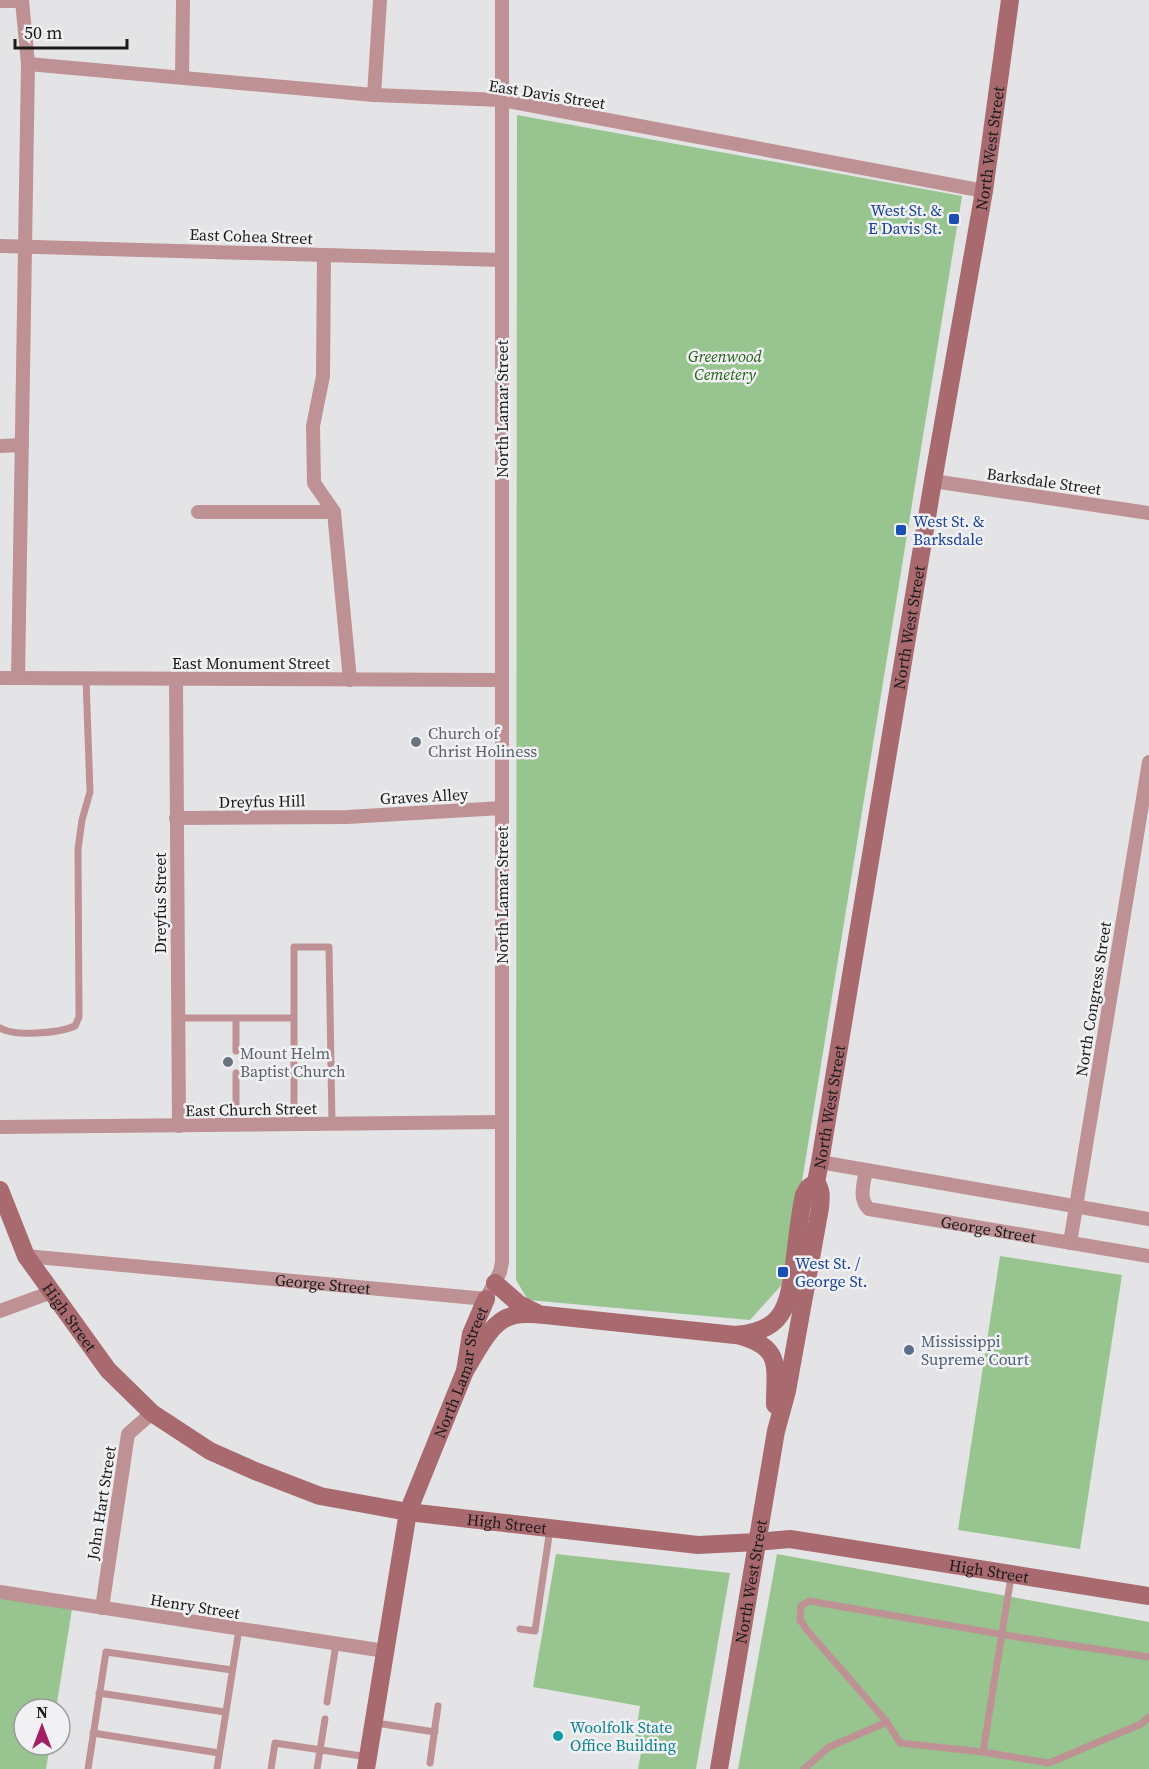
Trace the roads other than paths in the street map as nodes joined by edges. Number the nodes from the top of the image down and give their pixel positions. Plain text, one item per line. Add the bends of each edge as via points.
1 (0, 0) edge
2 (22, 0) edge
3 (183, 0) edge
4 (380, 0) edge
5 (502, 0) edge
6 (1010, 0) edge
7 (28, 64) junction
8 (182, 77) junction
9 (374, 95) junction
10 (502, 100) junction
11 (984, 190) junction
12 (0, 246) edge
13 (24, 246) junction
14 (324, 255) junction
15 (502, 260) junction
16 (22, 445) junction
17 (0, 446) edge
18 (933, 481) junction
19 (198, 512) dead end
20 (334, 512) junction
21 (1149, 513) edge
22 (0, 678) edge
23 (18, 678) junction
24 (86, 679) junction
25 (176, 680) junction
26 (350, 680) junction
27 (502, 680) junction
28 (1149, 762) edge
29 (502, 808) junction
30 (347, 817) joint
31 (176, 818) junction
32 (177, 1018) junction
33 (236, 1018) junction
34 (294, 1018) junction
35 (0, 1028) edge
36 (236, 1051) dead end
37 (236, 1073) dead end
38 (502, 1122) junction
39 (332, 1124) junction
40 (236, 1125) junction
41 (294, 1125) junction
42 (179, 1126) junction
43 (0, 1127) edge
44 (820, 1162) junction
45 (866, 1170) junction
46 (816, 1182) junction
47 (0, 1190) edge
48 (1077, 1206) junction
49 (1149, 1219) edge
50 (1070, 1243) junction
51 (26, 1256) junction
52 (1149, 1256) edge
53 (490, 1291) junction
54 (52, 1292) junction
55 (0, 1311) edge
56 (544, 1315) junction
57 (735, 1335) junction
58 (465, 1371) junction
59 (152, 1413) junction
60 (776, 1431) junction
61 (408, 1512) junction
62 (550, 1528) junction
63 (757, 1542) junction
64 (1011, 1574) junction
65 (0, 1592) edge
66 (1149, 1596) edge
67 (102, 1608) junction
68 (238, 1629) junction
69 (520, 1629) dead end
70 (1002, 1635) junction
71 (336, 1644) junction
72 (385, 1651) junction
73 (1149, 1657) edge
74 (232, 1670) junction
75 (99, 1693) junction
76 (327, 1702) dead end
77 (438, 1706) dead end
78 (225, 1712) junction
79 (1149, 1717) edge
80 (325, 1719) dead end
81 (887, 1722) junction
82 (373, 1723) junction
83 (435, 1732) junction
84 (93, 1733) junction
85 (320, 1750) junction
86 (983, 1752) junction
87 (219, 1753) junction
88 (367, 1763) edge
89 (430, 1763) dead end
90 (88, 1769) edge
91 (217, 1769) edge
92 (271, 1769) edge
93 (316, 1769) edge
94 (719, 1769) edge
95 (804, 1769) edge

1 - 2 street
2 - 7 street
3 - 8 street
4 - 9 street
5 - 10 street, North Lamar Street
6 - 11 street, North West Street
7 - 8 street, East Davis Street
7 - 13 street
8 - 9 street, East Davis Street
9 - 10 street, East Davis Street
10 - 11 street, East Davis Street
10 - 15 street, North Lamar Street
11 - 18 street, North West Street
12 - 13 street, East Cohea Street
13 - 14 street, East Cohea Street
13 - 16 street
14 - 15 street, East Cohea Street
14 - 20 street via 323,375 313,426 314,483
15 - 27 street, North Lamar Street
16 - 17 street
16 - 23 street
18 - 21 street, Barksdale Street
18 - 44 street, North West Street
19 - 20 street
20 - 26 street
22 - 23 street, East Monument Street
23 - 24 street, East Monument Street
24 - 25 street, East Monument Street
24 - 35 lane via 90,792 78,849 79,1017 75,1026 66,1030 18,1033
25 - 26 street, East Monument Street
25 - 31 street, Dreyfus Street
26 - 27 street, East Monument Street
27 - 29 street, North Lamar Street
28 - 48 street, North Congress Street
29 - 30 street, Graves Alley
29 - 38 street, North Lamar Street
30 - 31 street, Dreyfus Hill
31 - 32 street, Dreyfus Street
32 - 33 lane
32 - 42 street, Dreyfus Street
33 - 34 lane
33 - 36 lane
34 - 39 lane via 294,947 329,947
34 - 41 lane
37 - 40 lane
38 - 39 street, East Church Street
38 - 53 street, North Lamar Street via 502,1262
39 - 41 street, East Church Street
40 - 41 street, East Church Street
40 - 42 street, East Church Street
42 - 43 street, East Church Street
44 - 45 street
44 - 46 street, North West Street
45 - 48 street
45 - 50 street, George Street via 862,1196 869,1209
46 - 57 street, North West Street via 804,1195 783,1312 767,1327
46 - 60 street, North West Street via 822,1195 820,1208 787,1391
47 - 51 street, High Street
48 - 49 street
48 - 50 street, North Congress Street
50 - 52 street, George Street
51 - 53 street, George Street
51 - 54 street, High Street
53 - 56 street
53 - 58 street, North Lamar Street via 471,1334
54 - 55 street
54 - 59 street, High Street via 108,1370
56 - 57 street
56 - 58 street via 503,1319
57 - 60 street via 759,1343 772,1355 777,1375
58 - 61 street, North Lamar Street
59 - 61 street, High Street via 210,1451 288,1484 320,1496
59 - 67 street, John Hart Street via 128,1434
60 - 63 street, North West Street
61 - 62 street, High Street
61 - 72 street, North Lamar Street
62 - 63 street, High Street via 698,1545
62 - 69 lane via 535,1631
63 - 64 street, High Street via 790,1539
63 - 94 street, North West Street
64 - 66 street, High Street
64 - 70 lane
65 - 67 street, Henry Street
67 - 68 street, Henry Street
68 - 71 street, Henry Street
68 - 74 lane
70 - 73 lane
70 - 81 lane via 809,1601 801,1606 800,1620 807,1630
70 - 86 lane
71 - 72 street, Henry Street
71 - 76 lane
72 - 82 street, North Lamar Street
74 - 75 lane via 106,1652
74 - 78 lane
75 - 78 lane
75 - 84 lane
77 - 83 lane
78 - 87 lane
79 - 86 lane via 1141,1724 1049,1763
80 - 85 lane
81 - 86 lane via 900,1743
81 - 95 lane via 829,1747
82 - 83 lane
82 - 88 street, North Lamar Street
83 - 89 lane
84 - 87 lane
84 - 90 lane
85 - 88 lane
85 - 92 lane via 275,1743
85 - 93 lane
87 - 91 lane

